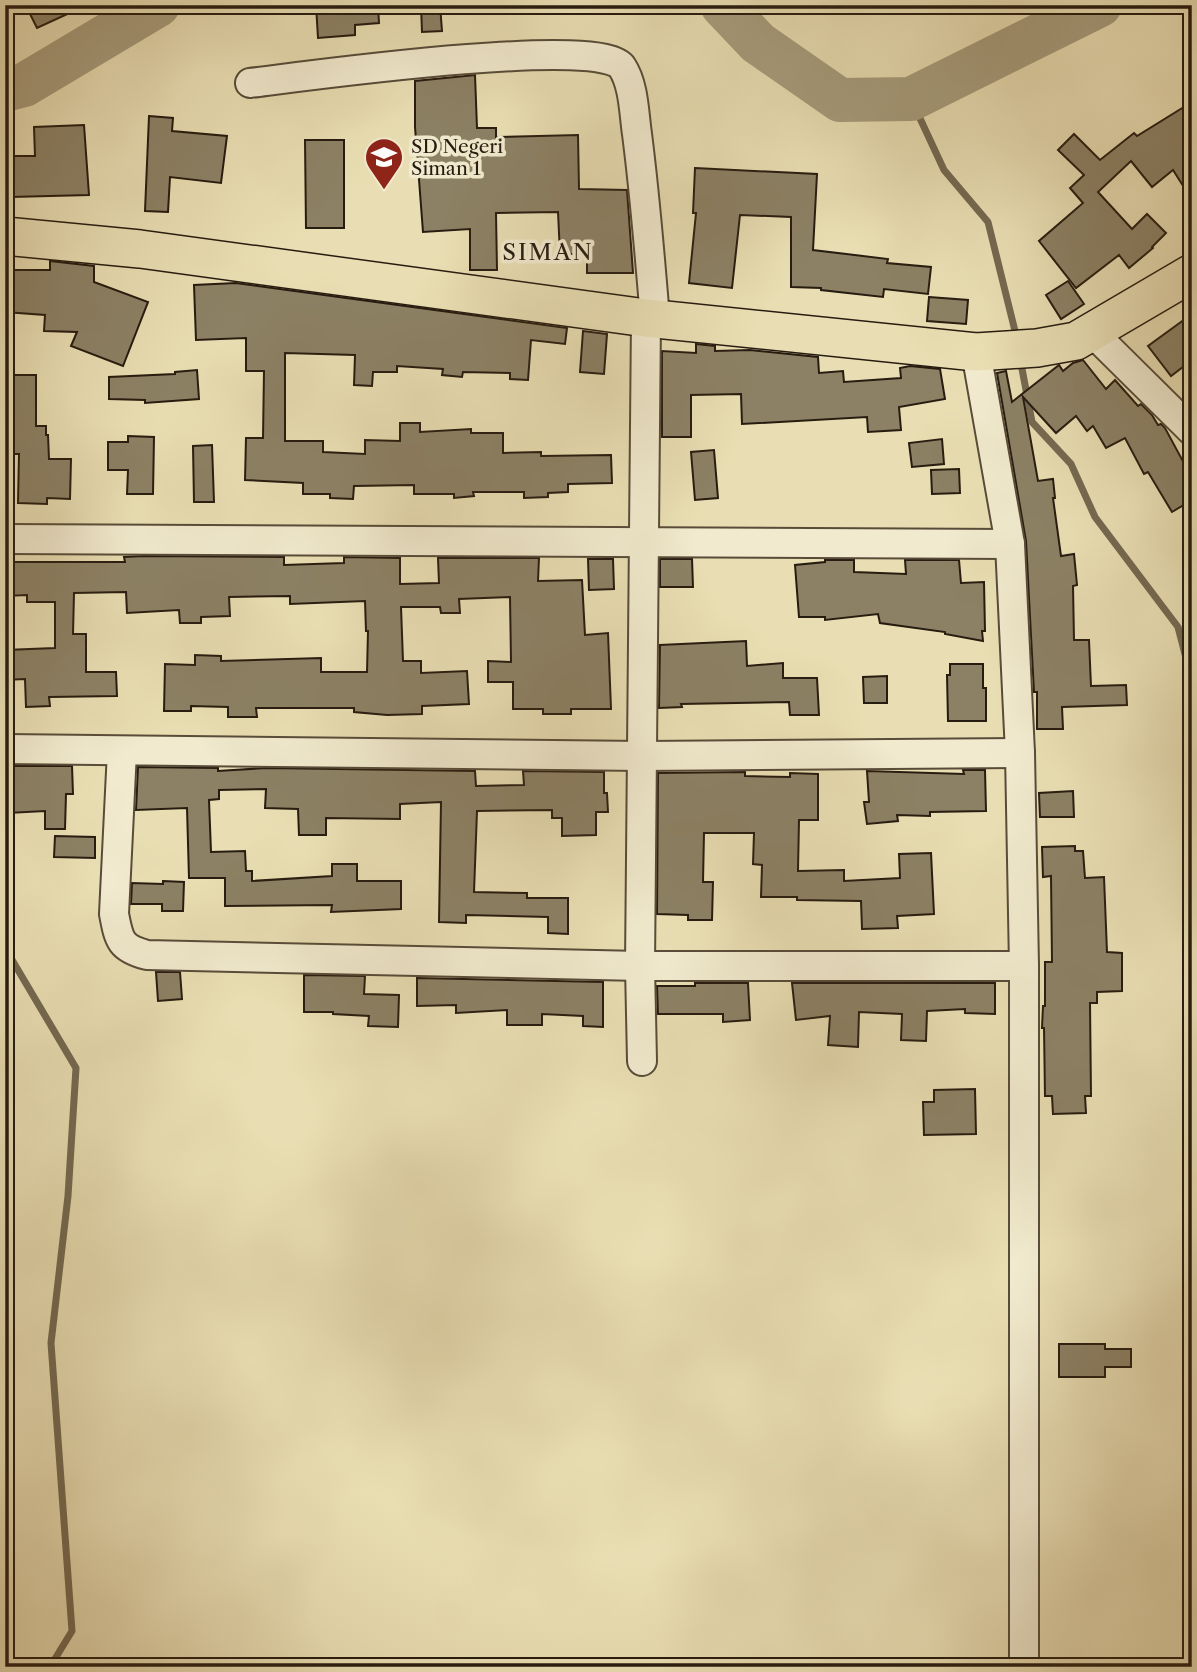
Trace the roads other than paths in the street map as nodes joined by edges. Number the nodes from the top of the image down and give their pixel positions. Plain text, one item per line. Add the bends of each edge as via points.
1 (250, 83) dead end
2 (5, 236) edge
3 (1192, 273) edge
4 (651, 319) junction
5 (1093, 333) junction
6 (986, 352) junction
7 (1192, 431) edge
8 (5, 539) edge
9 (644, 541) junction
10 (1010, 544) junction
11 (5, 749) edge
12 (122, 751) junction
13 (1020, 753) junction
14 (643, 756) junction
15 (640, 966) junction
16 (1024, 966) junction
17 (642, 1061) dead end
18 (1024, 1667) edge

1 - 4 street via 493,57 594,56 621,64 628,76 646,206
2 - 4 main road via 140,249
3 - 5 main road
4 - 6 main road
4 - 9 street
5 - 6 main road via 1037,348
5 - 7 street
6 - 10 street
8 - 9 street
9 - 10 street
9 - 14 street
10 - 13 street
11 - 12 street
12 - 14 street
12 - 15 street via 114,914 118,936 131,951 147,956
13 - 14 street
13 - 16 street
14 - 15 street
15 - 16 street
15 - 17 street
16 - 18 street

